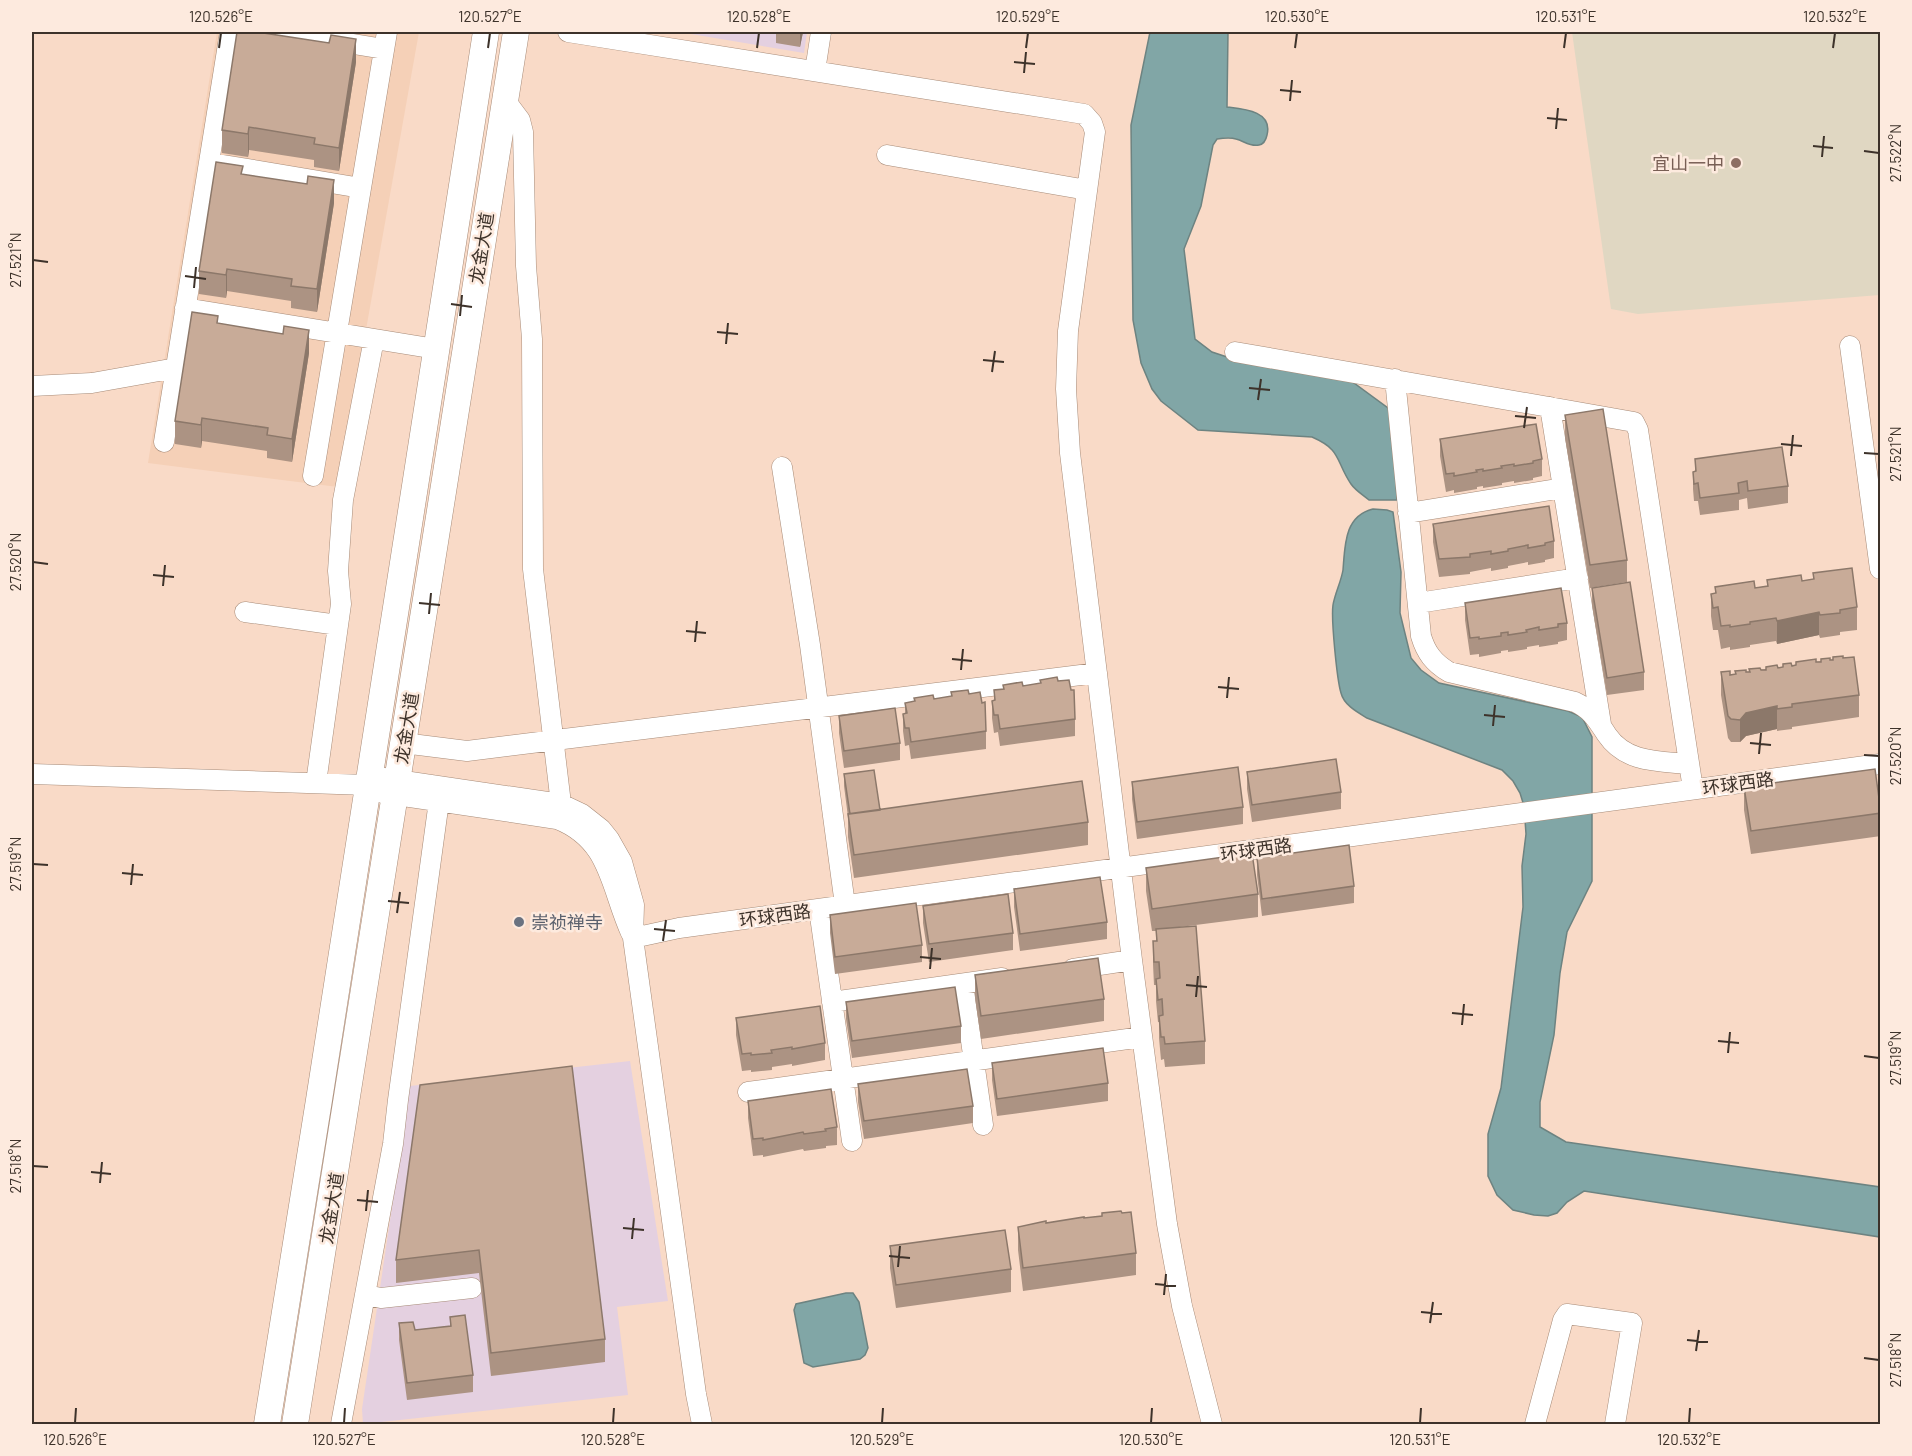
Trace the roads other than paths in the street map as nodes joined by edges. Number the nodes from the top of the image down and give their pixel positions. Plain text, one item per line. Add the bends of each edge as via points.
1 (230, 32) edge
2 (280, 32) edge
3 (486, 32) edge
4 (516, 32) edge
5 (568, 32) edge
6 (822, 32) edge
7 (385, 40) edge
8 (815, 71) junction
9 (505, 100) junction
10 (887, 155) dead end
11 (209, 162) junction
12 (361, 188) junction
13 (1087, 190) junction
14 (185, 308) junction
15 (336, 333) junction
16 (374, 339) junction
17 (1850, 346) dead end
18 (436, 350) junction
19 (1235, 352) dead end
20 (176, 368) junction
21 (1395, 379) junction
22 (32, 386) edge
23 (1550, 407) junction
24 (164, 442) dead end
25 (782, 467) dead end
26 (312, 476) dead end
27 (1563, 488) junction
28 (1408, 513) junction
29 (1881, 569) edge
30 (1578, 578) junction
31 (1418, 603) junction
32 (245, 612) dead end
33 (338, 625) junction
34 (1097, 673) junction
35 (818, 708) junction
36 (1601, 724) junction
37 (554, 741) junction
38 (403, 743) junction
39 (1689, 764) junction
40 (1881, 764) edge
41 (32, 774) edge
42 (316, 783) junction
43 (368, 783) junction
44 (397, 787) junction
45 (1693, 789) junction
46 (439, 801) junction
47 (561, 804) junction
48 (1120, 867) junction
49 (845, 905) junction
50 (819, 909) junction
51 (633, 938) junction
52 (1132, 960) junction
53 (1053, 971) edge
54 (1019, 976) edge
55 (963, 984) junction
56 (832, 1002) junction
57 (1142, 1037) junction
58 (974, 1061) junction
59 (843, 1079) junction
60 (748, 1092) dead end
61 (982, 1125) dead end
62 (852, 1141) dead end
63 (472, 1288) dead end
64 (366, 1295) junction
65 (267, 1425) edge
66 (295, 1425) edge
67 (341, 1425) edge
68 (702, 1425) edge
69 (1212, 1425) edge
70 (1535, 1425) edge
71 (1615, 1425) edge

1 - 11 street
2 - 7 street
3 - 18 main road, 龙金大道
4 - 9 main road, 龙金大道
5 - 8 street
6 - 8 street
7 - 12 street
8 - 13 street via 1084,114 1095,132
9 - 37 street via 520,120 523,132 532,339 532,569
9 - 38 main road, 龙金大道
10 - 13 street
11 - 12 street
11 - 14 street
12 - 15 street
13 - 34 street via 1069,322 1066,390
14 - 15 street
14 - 20 street
15 - 16 street
15 - 26 street
16 - 18 street
16 - 33 street via 343,500
17 - 29 street
18 - 43 main road, 龙金大道
19 - 21 street
20 - 22 street via 92,383
20 - 24 street
21 - 23 street
21 - 28 street
23 - 27 street
23 - 39 street via 1634,422 1638,430
25 - 35 street
27 - 28 street
27 - 30 street
28 - 31 street
30 - 31 street
30 - 36 street
31 - 36 street via 1424,644 1440,667 1575,702
32 - 33 street
33 - 42 street
34 - 35 street
34 - 48 street
35 - 37 street
35 - 49 street
36 - 39 street via 1614,743 1630,755 1641,760
37 - 38 street via 467,751
37 - 47 street
38 - 44 main road, 龙金大道
39 - 45 street
40 - 45 street, 环球西路
41 - 42 street
42 - 43 street
43 - 44 street
43 - 65 main road, 龙金大道
44 - 46 street
44 - 47 street
44 - 66 main road, 龙金大道
45 - 48 street, 环球西路
46 - 51 street via 557,819 582,832 603,857
46 - 64 street via 393,1144
47 - 51 street via 591,820 616,850 634,905
48 - 49 street, 环球西路
48 - 52 street
49 - 50 street, 环球西路
50 - 51 street, 环球西路
50 - 56 street
51 - 68 street
52 - 53 street
52 - 57 street
54 - 55 street
55 - 56 street
55 - 58 street
56 - 59 street
57 - 58 street
57 - 69 street via 1174,1265
58 - 59 street
58 - 61 street
59 - 60 street
59 - 62 street
63 - 64 street via 381,1298
64 - 67 street
70 - 71 street via 1567,1314 1632,1323

